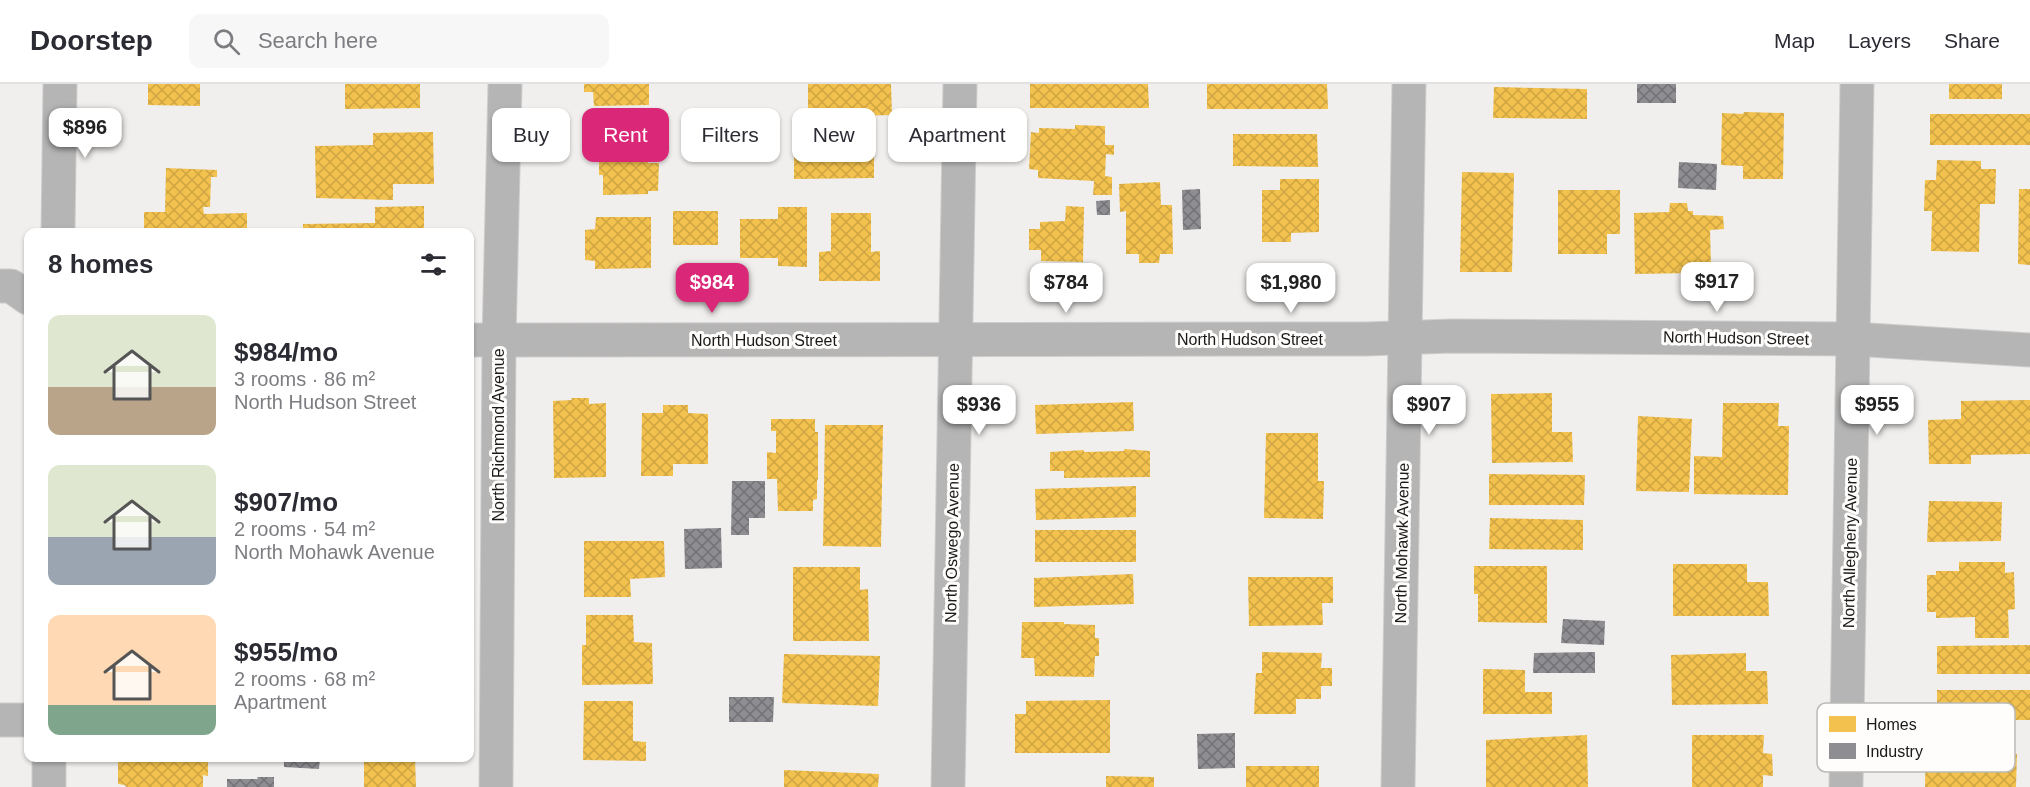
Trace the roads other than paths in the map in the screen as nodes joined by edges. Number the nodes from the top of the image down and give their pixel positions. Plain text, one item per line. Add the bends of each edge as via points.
1 (60, 84) edge
2 (505, 84) edge
3 (960, 84) edge
4 (1409, 84) edge
5 (1857, 84) edge
6 (58, 228) edge
7 (0, 286) edge
8 (24, 295) edge
9 (1405, 339) junction
10 (1853, 339) junction
11 (484, 340) edge
12 (956, 340) junction
13 (2030, 350) edge
14 (1847, 703) edge
15 (0, 720) edge
16 (24, 720) edge
17 (49, 762) edge
18 (1846, 772) edge
19 (49, 787) edge
20 (496, 787) edge
21 (948, 787) edge
22 (1398, 787) edge
23 (1846, 787) edge

1 - 6 street
2 - 11 street, North Richmond Avenue
3 - 12 street, North Oswego Avenue
4 - 9 street, North Mohawk Avenue
5 - 10 street, North Allegheny Avenue
7 - 8 street via 11,286
9 - 10 street, North Hudson Street
9 - 12 street, North Hudson Street
9 - 22 street, North Mohawk Avenue
10 - 13 street, North Hudson Street
10 - 14 street, North Allegheny Avenue
11 - 12 street, North Hudson Street
11 - 20 street, North Richmond Avenue
12 - 21 street, North Oswego Avenue
15 - 16 street
17 - 19 street
18 - 23 street, North Allegheny Avenue

